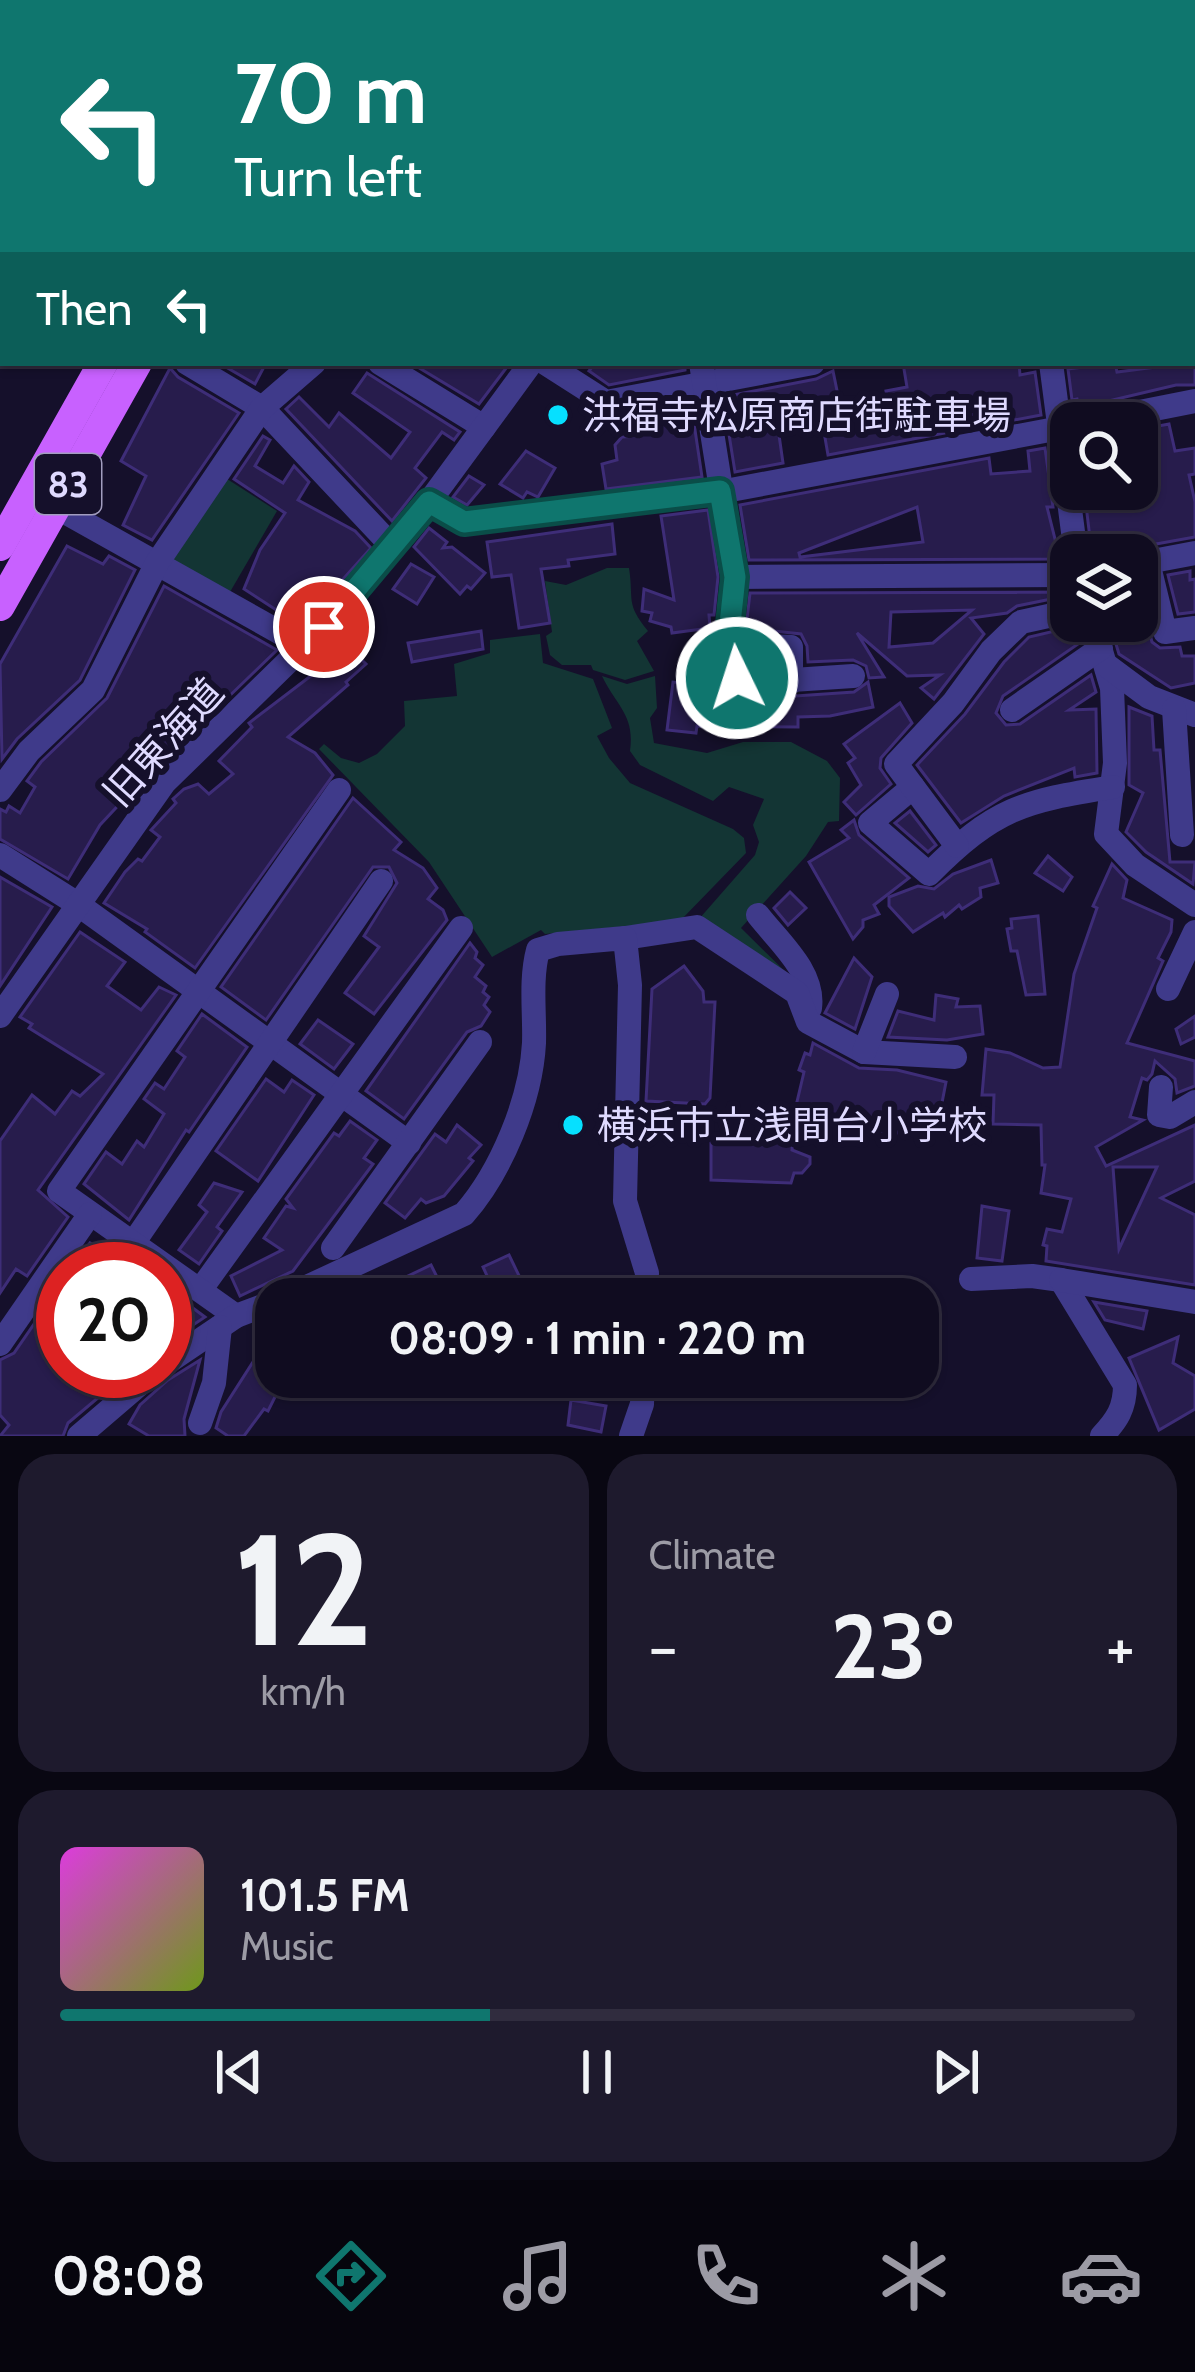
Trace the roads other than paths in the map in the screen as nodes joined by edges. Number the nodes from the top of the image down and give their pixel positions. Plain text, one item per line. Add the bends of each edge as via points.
1 (102, 366) edge
2 (135, 366) edge
3 (192, 366) edge
4 (311, 366) edge
5 (385, 366) edge
6 (528, 366) edge
7 (549, 366) edge
8 (783, 366) edge
9 (1052, 366) edge
10 (702, 374) edge
11 (1195, 400) edge
12 (1064, 402) edge
13 (1158, 407) edge
14 (262, 408) junction
15 (484, 427) junction
16 (1050, 429) edge
17 (720, 491) junction
18 (429, 502) junction
19 (56, 507) junction
20 (391, 544) junction
21 (0, 546) edge
22 (1195, 554) edge
23 (1158, 560) edge
24 (157, 563) junction
25 (1050, 575) edge
26 (735, 577) junction
27 (0, 606) edge
28 (1158, 609) edge
29 (1050, 616) edge
30 (1195, 628) edge
31 (1098, 642) edge
32 (746, 645) junction
33 (304, 646) junction
34 (1103, 657) junction
35 (853, 676) dead end
36 (791, 682) junction
37 (1012, 710) dead end
38 (1184, 712) edge
39 (913, 787) junction
40 (1113, 787) junction
41 (0, 790) edge
42 (339, 790) dead end
43 (1187, 808) edge
44 (1181, 835) dead end
45 (957, 846) junction
46 (0, 855) edge
47 (381, 881) dead end
48 (76, 903) junction
49 (1195, 904) edge
50 (758, 915) dead end
51 (461, 928) dead end
52 (1195, 932) edge
53 (625, 938) junction
54 (1168, 989) dead end
55 (199, 992) junction
56 (887, 994) dead end
57 (0, 1016) edge
58 (808, 1022) junction
59 (268, 1042) junction
60 (480, 1042) dead end
61 (864, 1052) junction
62 (956, 1057) dead end
63 (1161, 1088) dead end
64 (339, 1094) junction
65 (1195, 1102) edge
66 (409, 1144) junction
67 (90, 1214) junction
68 (134, 1242) joint
69 (333, 1248) dead end
70 (326, 1278) edge
71 (646, 1278) edge
72 (971, 1280) dead end
73 (1060, 1280) junction
74 (192, 1284) edge
75 (201, 1289) junction
76 (1195, 1302) edge
77 (255, 1310) edge
78 (228, 1322) junction
79 (0, 1344) edge
80 (192, 1346) edge
81 (123, 1398) edge
82 (642, 1398) edge
83 (200, 1423) dead end
84 (641, 1431) edge
85 (79, 1436) edge
86 (1102, 1436) edge

1 - 21 main road, 83
2 - 19 main road, 83
3 - 14 street
4 - 14 street
5 - 15 street
6 - 15 street, 旧東海道
7 - 10 street via 606,402
8 - 10 street
9 - 12 street
10 - 17 street
11 - 13 street
14 - 20 street
14 - 24 street
15 - 18 street, 旧東海道
16 - 17 street
17 - 18 street via 464,522
17 - 26 street
18 - 20 street, 旧東海道
19 - 24 street
19 - 27 main road, 83
20 - 33 street, 旧東海道
22 - 23 street
24 - 33 street
24 - 41 street via 93,690
25 - 26 street
26 - 32 street via 730,624
28 - 30 street via 1166,632
29 - 39 street via 1021,622 896,764
31 - 34 street
32 - 36 street via 791,647
32 - 36 street via 739,645 737,678
33 - 48 street, 旧東海道 via 164,783
34 - 37 street
34 - 38 street via 1149,697
34 - 40 street via 1112,688
35 - 36 street
38 - 43 street
39 - 45 street
39 - 45 street via 870,823 928,874
40 - 45 street via 1032,800
40 - 49 street via 1106,834 1135,865
42 - 55 street
43 - 44 street
46 - 48 street
47 - 59 street
48 - 55 street
48 - 57 street, 旧東海道
50 - 58 street via 812,990
51 - 64 street
52 - 54 street
53 - 58 street via 697,926 797,993
53 - 70 street via 538,950 533,1050 519,1112 480,1196 464,1214
53 - 71 street via 625,1201
55 - 59 street
55 - 67 street via 58,1191
56 - 61 street
58 - 61 street
59 - 64 street
59 - 68 street
60 - 66 street
61 - 62 street
63 - 65 street via 1159,1115
64 - 66 street
64 - 75 street
66 - 69 street
67 - 68 street
67 - 79 street
72 - 73 street
73 - 76 street
73 - 86 street via 1125,1385 1125,1402
74 - 75 street
75 - 78 street
77 - 78 street
78 - 80 street
78 - 83 street
81 - 85 street
82 - 84 street

